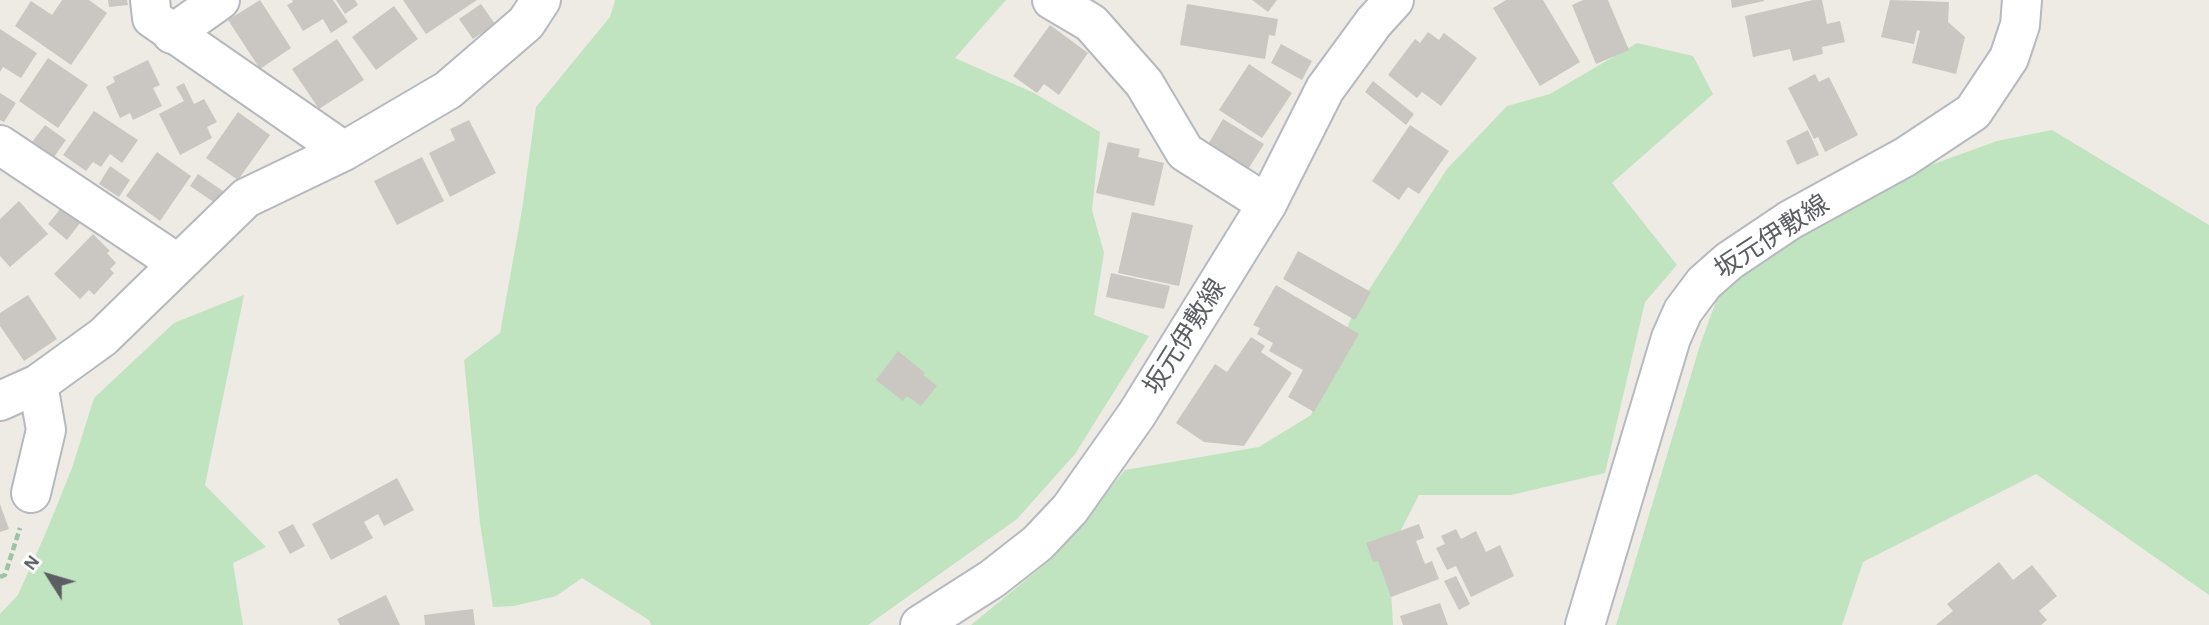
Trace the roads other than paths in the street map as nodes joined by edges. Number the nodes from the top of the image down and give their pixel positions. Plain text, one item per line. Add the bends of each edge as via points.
1 (150, 0) edge
2 (220, 0) edge
3 (541, 0) edge
4 (1052, 0) edge
5 (1395, 0) edge
6 (2022, 0) edge
7 (172, 34) junction
8 (344, 150) junction
9 (7, 163) edge
10 (1267, 204) junction
11 (177, 263) junction
12 (38, 384) junction
13 (0, 401) edge
14 (31, 493) road end
15 (919, 625) edge
16 (1585, 625) edge

1 - 7 street via 152,18
2 - 7 street
3 - 8 street via 526,23 448,90
4 - 10 street via 1091,23 1144,83 1185,152
5 - 10 street, 坂元伊敷線 via 1325,89
6 - 16 street, 坂元伊敷線 via 2010,58 1973,112 1729,261 1704,283 1683,311
7 - 8 street
8 - 11 street via 246,198
9 - 11 street
10 - 15 street, 坂元伊敷線 via 1137,414 1070,509 1038,543 992,579
11 - 12 street via 103,337
12 - 13 street
12 - 14 street via 46,430

